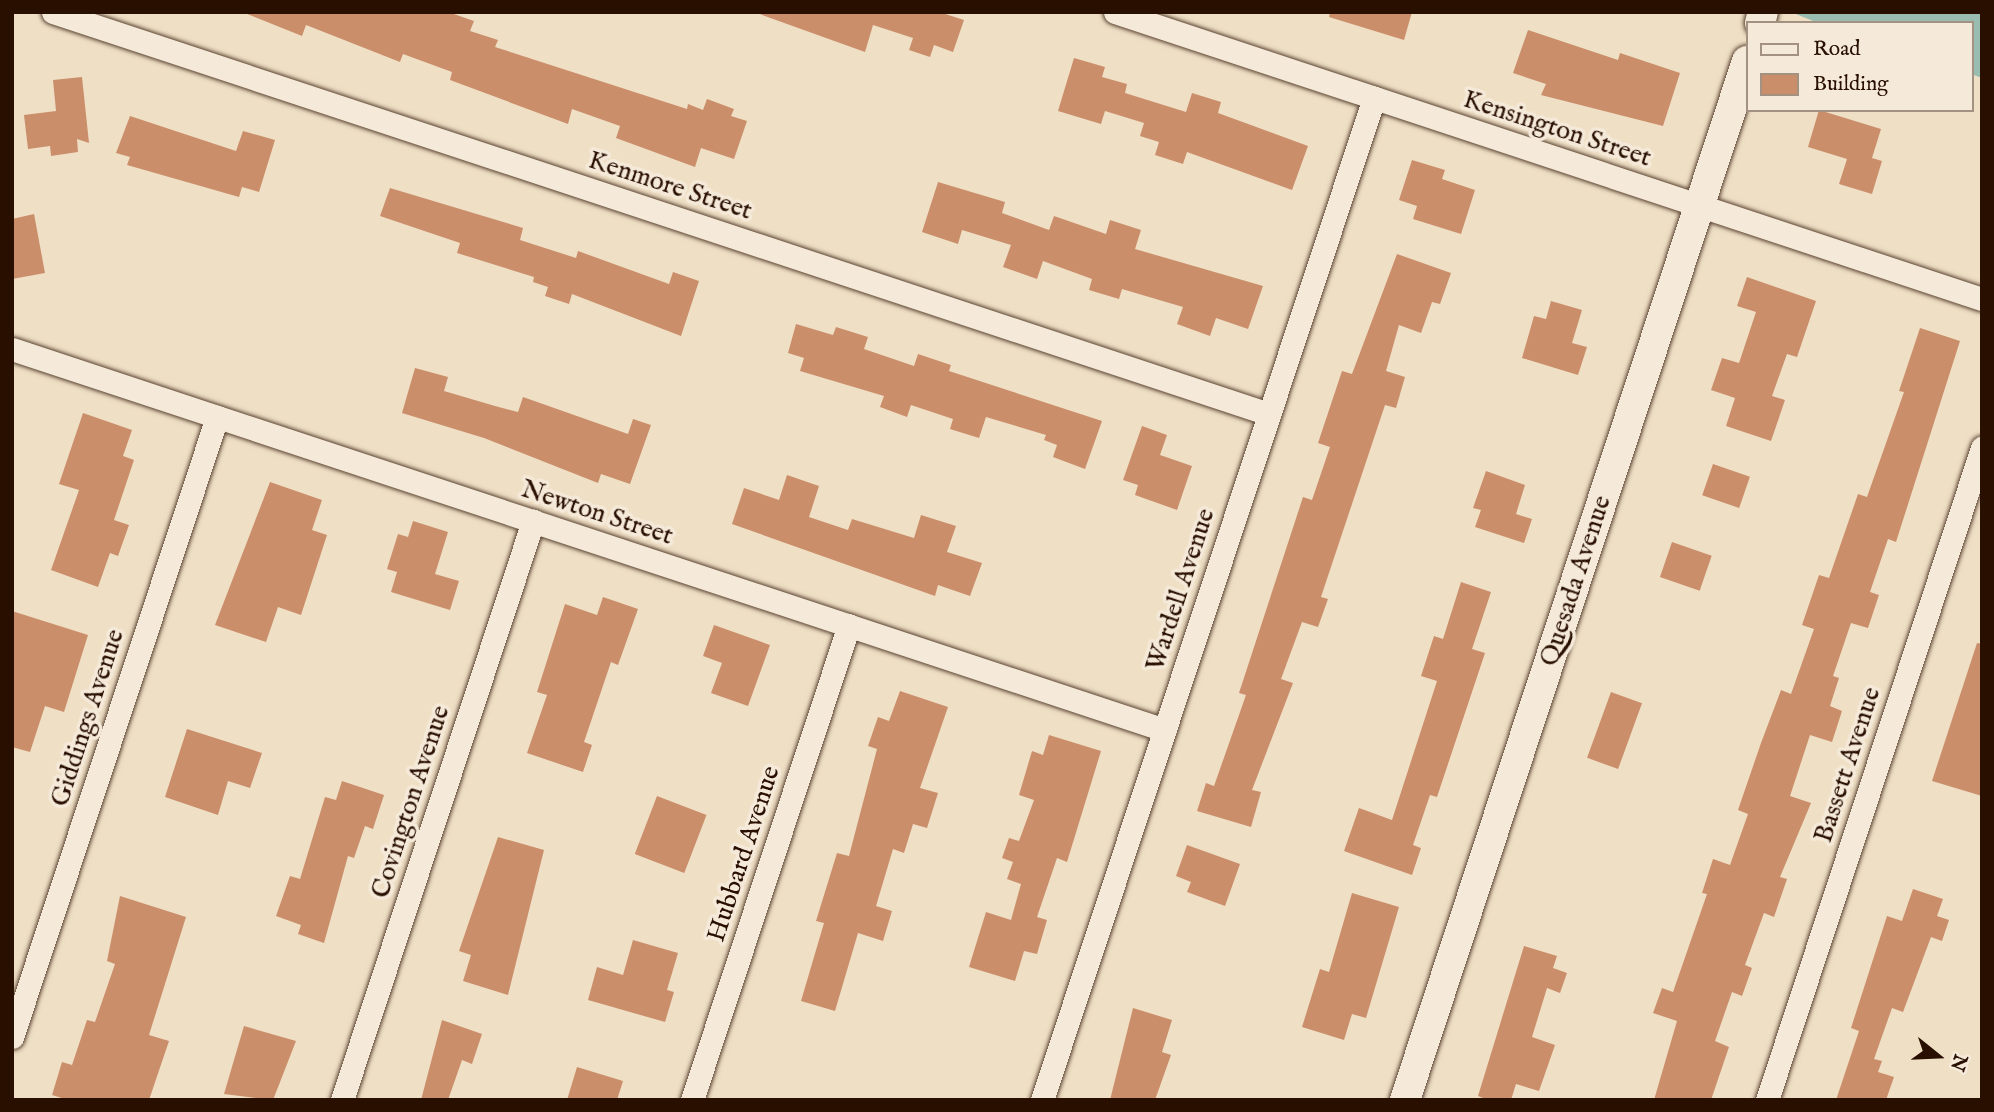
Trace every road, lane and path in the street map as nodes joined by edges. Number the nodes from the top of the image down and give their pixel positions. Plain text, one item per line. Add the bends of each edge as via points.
1 (53, 12) edge
2 (1115, 12) edge
3 (1745, 67) edge
4 (1374, 98) junction
5 (1700, 206) junction
6 (1982, 299) edge
7 (12, 349) edge
8 (1269, 414) junction
9 (217, 417) junction
10 (1982, 448) edge
11 (533, 521) junction
12 (849, 625) junction
13 (1165, 730) junction
14 (12, 1037) edge
15 (342, 1100) edge
16 (692, 1100) edge
17 (1042, 1100) edge
18 (1405, 1100) edge
19 (1767, 1100) edge

1 - 8 street, Kenmore Street
2 - 4 street, Kensington Street
3 - 5 street, Quesada Avenue
4 - 5 street, Kensington Street
4 - 8 street, Wardell Avenue
5 - 6 street, Kensington Street
5 - 18 street, Quesada Avenue
7 - 9 street, Newton Street
8 - 13 street, Wardell Avenue
9 - 11 street, Newton Street
9 - 14 street, Giddings Avenue
10 - 19 street, Bassett Avenue
11 - 12 street, Newton Street
11 - 15 street, Covington Avenue
12 - 13 street, Newton Street
12 - 16 street, Hubbard Avenue
13 - 17 street, Wardell Avenue

